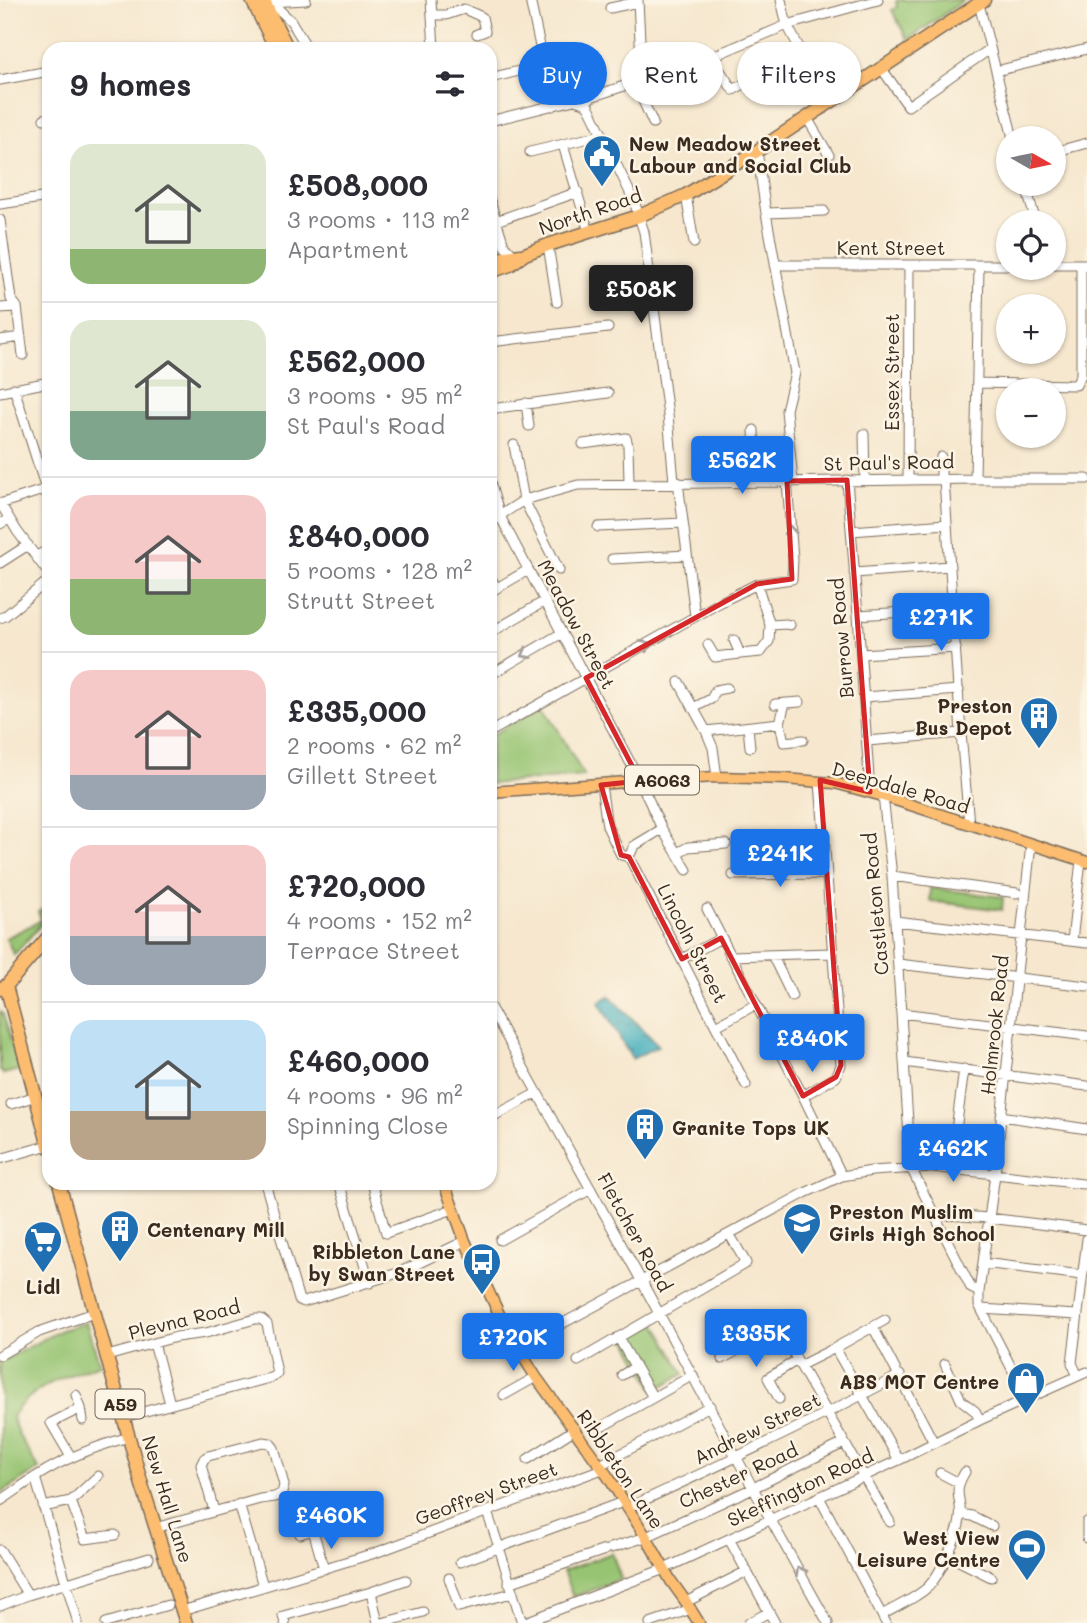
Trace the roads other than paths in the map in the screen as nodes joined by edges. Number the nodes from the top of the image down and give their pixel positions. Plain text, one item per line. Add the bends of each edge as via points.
1 (431, 0) edge
2 (530, 0) edge
3 (781, 0) edge
4 (878, 0) edge
5 (263, 1) edge
6 (302, 1) edge
7 (638, 1) edge
8 (982, 2) edge
9 (610, 8) dead end
10 (432, 15) junction
11 (291, 21) junction
12 (787, 25) junction
13 (477, 34) dead end
14 (274, 42) edge
15 (284, 42) edge
16 (304, 42) edge
17 (434, 42) edge
18 (539, 42) edge
19 (638, 42) edge
20 (796, 42) edge
21 (990, 49) junction
22 (1087, 49) edge
23 (723, 52) edge
24 (882, 69) junction
25 (518, 71) edge
26 (996, 71) junction
27 (42, 72) edge
28 (723, 75) edge
29 (497, 76) edge
30 (0, 80) edge
31 (737, 88) edge
32 (557, 105) edge
33 (587, 105) edge
34 (646, 105) edge
35 (553, 106) joint
36 (807, 118) junction
37 (497, 119) edge
38 (653, 123) dead end
39 (1010, 126) edge
40 (602, 135) junction
41 (1087, 144) edge
42 (564, 145) junction
43 (1066, 149) edge
44 (757, 151) junction
45 (530, 152) dead end
46 (829, 155) dead end
47 (578, 192) junction
48 (686, 195) junction
49 (42, 198) edge
50 (0, 204) edge
51 (824, 211) dead end
52 (766, 213) junction
53 (639, 216) junction
54 (0, 220) edge
55 (497, 221) edge
56 (497, 224) edge
57 (589, 232) junction
58 (694, 243) dead end
59 (548, 246) junction
60 (520, 255) junction
61 (497, 260) edge
62 (996, 264) edge
63 (1066, 264) edge
64 (1084, 264) edge
65 (775, 265) junction
66 (909, 265) junction
67 (979, 265) junction
68 (497, 270) edge
69 (557, 302) dead end
70 (17, 307) junction
71 (0, 308) edge
72 (608, 328) dead end
73 (21, 337) junction
74 (0, 340) edge
75 (497, 341) edge
76 (23, 355) dead end
77 (42, 383) edge
78 (977, 383) junction
79 (14, 388) junction
80 (0, 392) edge
81 (608, 393) dead end
82 (526, 403) junction
83 (497, 408) edge
84 (529, 426) dead end
85 (754, 430) dead end
86 (864, 434) dead end
87 (583, 444) dead end
88 (514, 446) dead end
89 (941, 457) dead end
90 (42, 470) edge
91 (943, 479) junction
92 (975, 479) junction
93 (1087, 479) edge
94 (843, 480) junction
95 (865, 480) junction
96 (908, 480) junction
97 (756, 481) junction
98 (790, 481) junction
99 (676, 482) junction
100 (629, 484) junction
101 (42, 490) edge
102 (524, 500) junction
103 (0, 504) edge
104 (497, 506) edge
105 (500, 516) junction
106 (497, 518) edge
107 (9, 519) junction
108 (683, 523) junction
109 (0, 524) edge
110 (947, 524) junction
111 (598, 527) dead end
112 (850, 531) junction
113 (28, 545) junction
114 (42, 553) edge
115 (687, 555) junction
116 (37, 556) junction
117 (612, 559) dead end
118 (0, 564) edge
119 (42, 564) edge
120 (950, 566) junction
121 (528, 570) junction
122 (559, 570) dead end
123 (854, 573) junction
124 (757, 584) junction
125 (42, 586) edge
126 (497, 588) edge
127 (545, 601) junction
128 (953, 609) junction
129 (858, 615) junction
130 (695, 616) junction
131 (0, 618) edge
132 (770, 625) junction
133 (790, 625) dead end
134 (497, 628) edge
135 (562, 633) junction
136 (734, 640) dead end
137 (708, 645) dead end
138 (956, 649) junction
139 (740, 654) junction
140 (861, 654) junction
141 (497, 671) edge
142 (586, 678) junction
143 (679, 682) dead end
144 (727, 688) dead end
145 (958, 690) junction
146 (864, 697) junction
147 (800, 702) dead end
148 (694, 711) junction
149 (780, 723) junction
150 (748, 727) junction
151 (497, 728) edge
152 (706, 731) junction
153 (961, 733) junction
154 (803, 740) dead end
155 (867, 741) junction
156 (750, 747) dead end
157 (717, 778) junction
158 (640, 781) junction
159 (820, 782) junction
160 (601, 785) junction
161 (497, 792) edge
162 (868, 792) junction
163 (883, 796) junction
164 (969, 824) junction
165 (662, 829) junction
166 (756, 841) dead end
167 (726, 844) dead end
168 (1031, 844) junction
169 (677, 853) junction
170 (629, 857) junction
171 (1084, 861) edge
172 (687, 870) dead end
173 (758, 874) junction
174 (827, 874) junction
175 (733, 875) dead end
176 (892, 876) junction
177 (1017, 893) dead end
178 (707, 909) dead end
179 (895, 921) junction
180 (1021, 935) junction
181 (721, 937) junction
182 (1072, 941) junction
183 (1087, 943) edge
184 (42, 944) edge
185 (833, 953) junction
186 (772, 955) junction
187 (730, 956) junction
188 (682, 959) junction
189 (898, 964) junction
190 (1016, 978) junction
191 (1087, 986) edge
192 (3, 987) edge
193 (792, 996) dead end
194 (0, 1003) edge
195 (755, 1005) junction
196 (13, 1013) junction
197 (901, 1013) junction
198 (497, 1020) edge
199 (716, 1026) junction
200 (1011, 1027) junction
201 (1087, 1036) edge
202 (904, 1062) junction
203 (964, 1069) junction
204 (1006, 1075) junction
205 (746, 1085) dead end
206 (1087, 1086) edge
207 (537, 1093) junction
208 (36, 1096) junction
209 (803, 1096) junction
210 (11, 1104) dead end
211 (42, 1106) edge
212 (497, 1114) edge
213 (1001, 1116) junction
214 (1087, 1129) edge
215 (42, 1148) edge
216 (0, 1159) edge
217 (911, 1168) junction
218 (951, 1169) junction
219 (995, 1174) junction
220 (842, 1175) junction
221 (1083, 1184) dead end
222 (591, 1189) junction
223 (61, 1190) edge
224 (267, 1190) edge
225 (341, 1190) edge
226 (374, 1190) edge
227 (446, 1190) edge
228 (453, 1209) junction
229 (935, 1214) junction
230 (989, 1218) junction
231 (1087, 1230) edge
232 (730, 1235) junction
233 (1087, 1239) edge
234 (500, 1240) dead end
235 (466, 1241) junction
236 (983, 1263) junction
237 (1082, 1275) junction
238 (642, 1282) junction
239 (370, 1283) junction
240 (979, 1292) junction
241 (981, 1309) junction
242 (94, 1313) junction
243 (660, 1313) junction
244 (1077, 1315) junction
245 (885, 1320) dead end
246 (873, 1326) junction
247 (618, 1337) junction
248 (154, 1343) junction
249 (517, 1348) junction
250 (835, 1348) junction
251 (0, 1355) edge
252 (107, 1356) junction
253 (722, 1359) dead end
254 (578, 1361) dead end
255 (799, 1362) junction
256 (946, 1364) dead end
257 (635, 1367) junction
258 (1082, 1374) edge
259 (622, 1375) dead end
260 (693, 1375) junction
261 (900, 1375) junction
262 (536, 1377) junction
263 (651, 1394) dead end
264 (76, 1395) dead end
265 (504, 1395) dead end
266 (862, 1395) junction
267 (1027, 1398) junction
268 (779, 1399) dead end
269 (170, 1404) junction
270 (710, 1406) junction
271 (81, 1408) junction
272 (828, 1413) junction
273 (124, 1417) junction
274 (83, 1420) dead end
275 (980, 1420) junction
276 (603, 1426) dead end
277 (575, 1429) junction
278 (129, 1437) junction
279 (844, 1443) junction
280 (934, 1443) junction
281 (71, 1457) junction
282 (738, 1458) junction
283 (528, 1459) dead end
284 (899, 1460) junction
285 (601, 1467) junction
286 (965, 1472) dead end
287 (940, 1473) dead end
288 (98, 1476) dead end
289 (863, 1476) junction
290 (35, 1477) junction
291 (959, 1483) junction
292 (753, 1488) junction
293 (819, 1497) junction
294 (0, 1501) edge
295 (71, 1501) junction
296 (239, 1504) junction
297 (625, 1505) junction
298 (43, 1507) junction
299 (214, 1511) junction
300 (487, 1512) junction
301 (961, 1514) junction
302 (325, 1519) dead end
303 (771, 1519) junction
304 (890, 1522) dead end
305 (1087, 1522) edge
306 (992, 1526) dead end
307 (155, 1528) junction
308 (313, 1530) junction
309 (300, 1534) dead end
310 (115, 1535) dead end
311 (646, 1537) junction
312 (1087, 1538) edge
313 (729, 1539) junction
314 (499, 1547) junction
315 (0, 1550) edge
316 (947, 1555) junction
317 (149, 1558) dead end
318 (460, 1562) dead end
319 (324, 1569) junction
320 (664, 1569) junction
321 (747, 1571) junction
322 (991, 1577) dead end
323 (449, 1578) dead end
324 (406, 1580) dead end
325 (66, 1584) junction
326 (262, 1586) junction
327 (511, 1588) junction
328 (371, 1592) junction
329 (29, 1595) junction
330 (168, 1605) dead end
331 (689, 1605) junction
332 (0, 1606) edge
333 (423, 1612) dead end
334 (769, 1612) junction
335 (184, 1617) edge
336 (284, 1619) edge
337 (884, 1619) edge
338 (78, 1623) edge
339 (106, 1623) edge
340 (380, 1623) edge
341 (522, 1623) edge
342 (650, 1623) edge
343 (699, 1623) edge
344 (749, 1623) edge
345 (775, 1623) edge
346 (828, 1623) edge

1 - 10 street
2 - 18 street
3 - 12 street
4 - 12 street
5 - 6 street
5 - 11 street
5 - 14 highway
5 - 15 highway
6 - 11 street
7 - 9 street
7 - 19 street
8 - 21 street
8 - 24 highway, North Road
10 - 13 street via 464,9 482,18 485,31
10 - 17 street
11 - 16 street
12 - 20 street
12 - 23 street
21 - 24 street via 908,106
21 - 26 street
22 - 26 street
24 - 36 highway, North Road
25 - 29 street
26 - 39 street
27 - 30 street
28 - 31 street via 733,90
32 - 35 street
33 - 40 street
34 - 38 street
35 - 37 street
36 - 44 highway, North Road
36 - 46 street
40 - 42 street
40 - 53 street
41 - 43 street
42 - 45 street
42 - 47 street
44 - 48 highway, North Road
44 - 52 street
47 - 55 street
47 - 57 street
48 - 53 highway, North Road
48 - 58 street
49 - 50 street
51 - 52 street
52 - 65 street
53 - 57 highway, North Road
53 - 99 street
54 - 70 street via 11,299
56 - 60 street via 504,245
57 - 59 highway, North Road
59 - 60 highway, North Road
59 - 69 street
60 - 61 highway, North Road
60 - 68 highway, North Road
62 - 67 street, Kent Street
63 - 64 street
64 - 78 street via 1081,375 1076,384
65 - 66 street, Kent Street
65 - 98 street via 795,373 786,406
66 - 67 street, Kent Street
66 - 96 street, Essex Street
67 - 78 street
70 - 71 street
70 - 73 street
72 - 75 street
73 - 74 street
73 - 76 street
77 - 79 street
78 - 92 street
79 - 80 street
79 - 90 street
81 - 82 street
82 - 83 street
82 - 84 street
85 - 97 street
86 - 95 street
87 - 100 street via 625,438
88 - 102 street
89 - 91 street
91 - 92 street, St Paul's Road
91 - 96 street, St Paul's Road
91 - 110 street
92 - 93 street, St Paul's Road
94 - 95 street, St Paul's Road
94 - 98 street, St Paul's Road
94 - 112 street, Burrow Road
95 - 96 street, St Paul's Road
97 - 98 street, St Paul's Road
97 - 99 street, St Paul's Road
124 -> 98 street via 792,579
99 - 100 street, St Paul's Road
99 - 108 street
100 - 102 street, St Paul's Road via 578,485
101 - 103 street
102 - 105 street, St Paul's Road
102 - 122 street
103 - 107 street
104 - 105 street, Meadow Street
105 - 106 street, St Paul's Road
105 - 121 street, Meadow Street
107 - 109 street
107 - 113 street
108 - 111 street
108 - 115 street
110 - 112 street
110 - 120 street
112 - 123 street, Burrow Road
113 - 116 street
113 - 118 street
114 - 116 street
115 - 117 street
115 - 130 street
116 - 119 street
120 - 123 street
120 - 128 street
121 - 126 street
121 - 127 street, Meadow Street
123 - 129 street, Burrow Road
124 - 130 street
124 - 132 street
125 - 131 street
127 - 134 street
127 - 135 street, Meadow Street
128 - 129 street
128 - 138 street
129 - 140 street, Burrow Road
142 -> 130 street
132 - 133 street
132 - 139 street via 769,641 761,652
135 -> 141 street
135 - 142 street, Meadow Street
136 - 139 street
137 - 139 street via 715,657
138 - 140 street
138 - 145 street
140 - 146 street, Burrow Road
142 - 151 street
142 - 158 street, Meadow Street
143 - 148 street
144 - 148 street via 716,690
145 - 146 street
145 - 153 street
146 - 155 street, Burrow Road
147 - 149 street via 780,703
148 - 152 street
149 - 150 street
149 - 154 street via 784,743
150 - 152 street
150 - 156 street
152 - 157 street
153 - 155 street
153 - 164 street
155 - 162 street, Burrow Road
157 - 158 main road, Deepdale Road / A6063
157 - 159 main road, Deepdale Road / A6063
158 - 160 main road, Deepdale Road / A6063
158 - 165 street, Meadow Street
159 - 162 main road, Deepdale Road / A6063
159 - 174 street
160 - 161 main road, Deepdale Road / A6063
160 - 170 street, Lincoln Street via 607,826 621,855
162 - 163 main road, Deepdale Road / A6063
163 - 164 main road, Deepdale Road / A6063
163 - 176 street, Castleton Road
164 - 168 main road, Deepdale Road / A6063
165 - 169 street, Meadow Street
165 - 170 street via 634,846
166 - 173 street
167 - 169 street via 688,847
168 - 171 main road, Deepdale Road / A6063
168 - 180 street, Holmrook Road
169 - 172 street, Meadow Street
170 - 188 street, Lincoln Street
171 - 182 street
173 - 174 street
173 - 175 street
174 - 185 street
176 - 177 street
176 - 179 street, Castleton Road
178 - 181 street
179 - 180 street
179 - 189 street, Castleton Road
180 - 182 street
180 - 190 street, Holmrook Road
181 - 187 street
181 - 188 street
182 - 183 street
184 - 192 highway
185 - 186 street
185 - 209 street via 841,1065 836,1077
186 - 187 street
186 - 193 street
187 - 195 street
188 - 199 street, Lincoln Street
189 - 190 street
189 - 197 street, Castleton Road
190 - 191 street
190 - 200 street, Holmrook Road
192 - 196 highway
194 - 196 highway
195 - 199 street
195 - 209 street
196 - 208 highway
197 - 200 street
197 - 202 street, Castleton Road
198 - 207 street, Fletcher Road
199 - 205 street, Lincoln Street
200 - 201 street
200 - 204 street, Holmrook Road
202 - 203 street
202 - 217 street, Castleton Road
203 - 204 street
203 - 218 street
204 - 206 street
204 - 213 street, Holmrook Road
207 - 212 street
207 - 222 street, Fletcher Road
208 - 210 street
208 - 211 highway
209 - 220 street
213 - 214 street
213 - 219 street, Holmrook Road
215 - 216 street
217 - 218 street
217 - 220 street
217 - 229 street, Castleton Road
218 - 219 street
219 - 221 street
219 - 230 street, Holmrook Road
220 - 232 street
222 - 234 street
222 - 238 street, Fletcher Road
223 - 242 highway, New Hall Lane / A59
224 - 239 street via 299,1300
225 - 239 street
226 - 228 street via 386,1233
227 - 228 main road, Ribbleton Lane
228 - 235 main road, Ribbleton Lane
229 - 230 street
229 - 240 street, Castleton Road via 971,1288
230 - 231 street
230 - 236 street, Holmrook Road
232 - 238 street
232 - 243 street via 746,1263
233 - 237 street
235 - 239 street
235 - 249 main road, Ribbleton Lane
236 - 237 street
236 - 240 street, Holmrook Road
237 - 244 street
238 - 243 street, Fletcher Road
238 - 249 street
240 - 241 street, Castleton Road
241 - 244 street
241 - 267 street, Castleton Road
242 - 251 street via 39,1332
242 - 252 highway, New Hall Lane / A59
243 - 247 street
243 - 260 street, Fletcher Road
244 - 258 street via 1072,1363
245 - 246 street
246 - 250 street
246 - 261 street
247 - 254 street
247 - 257 street
248 - 252 street, Plevna Road
248 - 269 street
248 - 269 street, Plevna Road via 255,1319 267,1324 277,1373 273,1377
249 - 262 main road, Ribbleton Lane
250 - 255 street
250 - 266 street
252 - 273 highway, New Hall Lane / A59
253 - 255 street via 781,1326
255 - 268 street via 764,1380
255 - 272 street
256 - 275 street via 961,1400
257 - 259 street
257 - 263 street
258 - 267 street, Skeffington Road
260 - 270 street, Fletcher Road
260 - 276 street
261 - 266 street, Andrew Street
261 - 280 street
262 - 265 street
262 - 277 main road, Ribbleton Lane
264 - 271 street
266 - 272 street, Andrew Street
266 - 284 street
267 - 275 street, Skeffington Road
269 - 273 street
270 - 282 street, Fletcher Road
270 - 285 street, Geoffrey Street
271 - 274 street
271 - 281 street via 51,1423
272 - 279 street
272 - 282 street, Andrew Street
273 - 278 highway, New Hall Lane / A59
275 - 280 street, Skeffington Road
277 - 283 street
277 - 285 main road, Ribbleton Lane
278 - 281 street
278 - 307 highway, New Hall Lane / A59
279 - 289 street
279 - 292 street, Chester Road
280 - 284 street, Skeffington Road
281 - 290 street
282 - 292 street, Fletcher Road
282 - 297 street, Andrew Street
284 - 289 street, Skeffington Road
285 - 297 main road, Ribbleton Lane
285 - 300 street, Geoffrey Street
286 - 291 street
287 - 291 street
288 - 295 street
289 - 293 street, Skeffington Road
289 - 304 street
290 - 294 street
290 - 298 street
291 - 301 street
292 - 303 street, Fletcher Road
292 - 311 street, Chester Road
293 - 303 street, Skeffington Road
293 - 337 street
295 - 298 street
295 - 310 street via 85,1539
296 - 299 street
296 - 299 street via 282,1493 284,1485 270,1443 204,1459 201,1465
296 - 326 street
297 - 311 main road, Ribbleton Lane
297 - 314 street, Andrew Street
298 - 325 street
299 - 307 street
300 - 314 street
300 - 319 street, Geoffrey Street
301 - 306 street
301 - 316 street
302 - 308 street
303 - 313 street, Skeffington Road
346 -> 303 street, Fletcher Road
305 - 312 street
307 - 335 highway, New Hall Lane / A59
308 - 309 street
308 - 319 street
311 - 320 main road, Ribbleton Lane
311 - 327 street, Chester Road
313 - 320 street, Skeffington Road
313 - 321 street
314 - 318 street, Andrew Street
314 - 327 street
315 - 329 street
316 - 322 street
316 - 337 street via 930,1585
317 - 325 street
319 - 326 street, Geoffrey Street
320 - 331 main road, Ribbleton Lane
320 - 341 street, Skeffington Road
321 - 331 street
321 - 334 street
323 - 327 street, Chester Road via 459,1607
324 - 328 street
325 - 329 street
325 - 338 street
326 - 335 street, Geoffrey Street
327 - 341 street
328 - 336 street
328 - 340 street
329 - 332 street
330 - 339 street
331 - 342 street
331 - 343 main road, Ribbleton Lane
333 - 340 street
334 - 344 street
334 - 345 street

